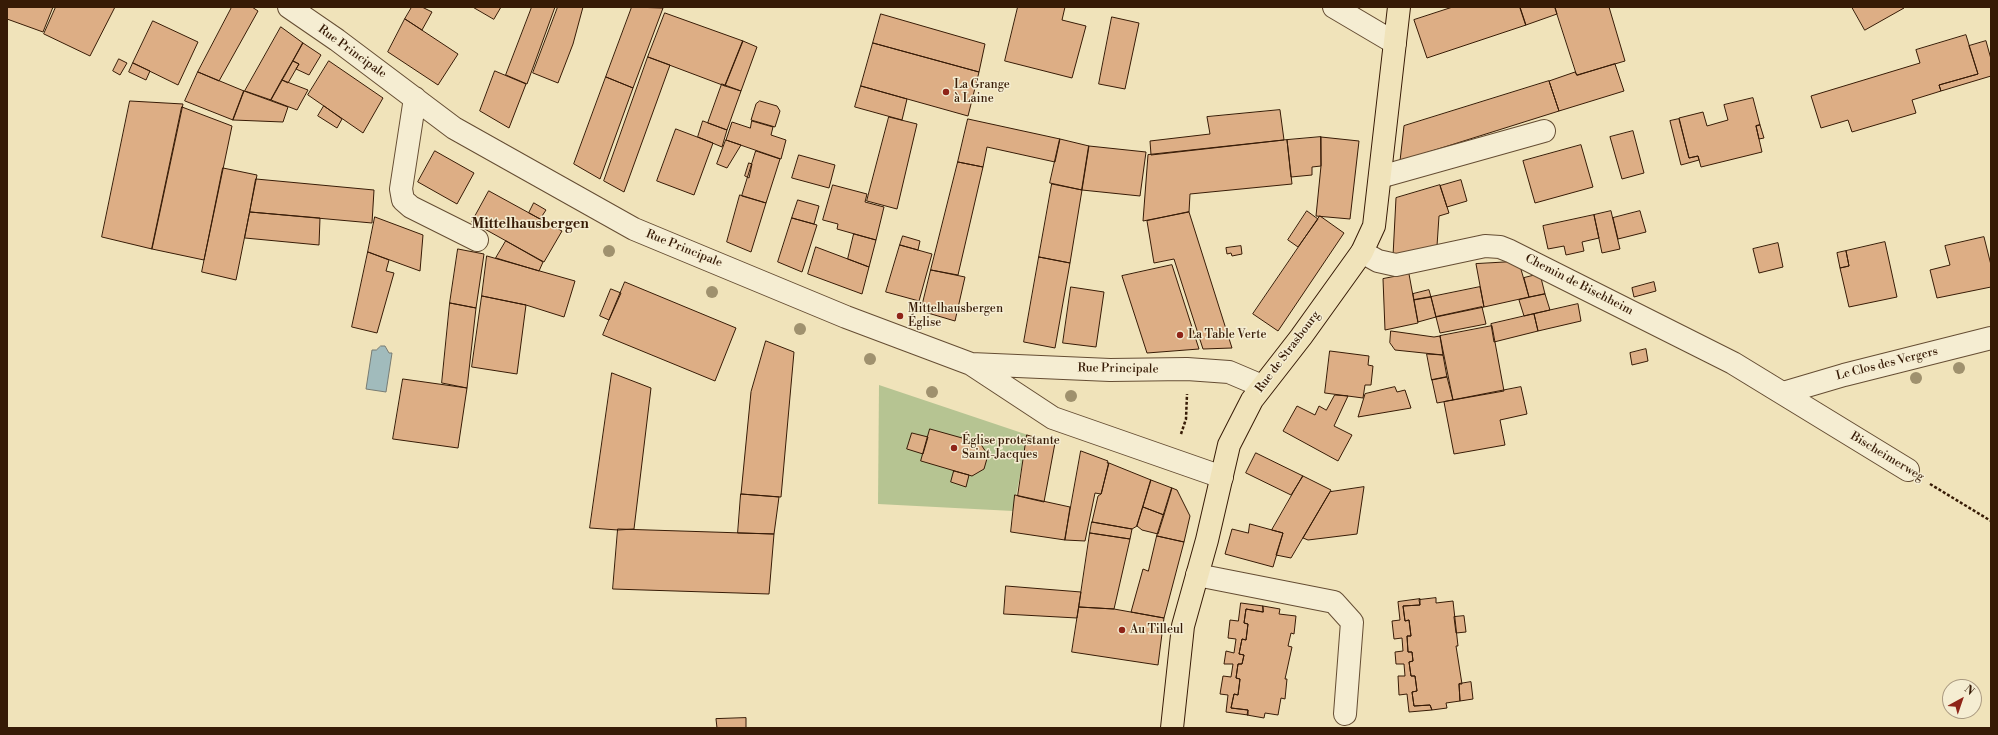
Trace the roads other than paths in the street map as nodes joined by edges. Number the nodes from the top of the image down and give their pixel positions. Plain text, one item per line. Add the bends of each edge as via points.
1 (289, 7) edge
2 (1334, 7) edge
3 (1399, 7) edge
4 (1395, 43) junction
5 (415, 98) junction
6 (1544, 131) dead end
7 (1380, 177) junction
8 (478, 240) dead end
9 (1362, 252) junction
10 (1991, 338) edge
11 (971, 364) junction
12 (1262, 386) junction
13 (1783, 393) junction
14 (1908, 470) road end
15 (1222, 478) junction
16 (1197, 575) junction
17 (1345, 714) dead end
18 (1171, 728) edge

1 - 5 street, Rue Principale
2 - 4 street
3 - 4 main road, Rue de Strasbourg
4 - 7 main road, Rue de Strasbourg
5 - 8 street via 401,189 403,200 410,207
5 - 11 street, Rue Principale via 454,128 634,229 846,317
6 - 7 street
7 - 9 main road, Rue de Strasbourg via 1374,226
9 - 12 main road, Rue de Strasbourg
9 - 13 street, Chemin de Bischheim via 1378,261 1396,265 1485,246 1505,249 1733,363
10 - 13 street, Le Clos des Vergers
11 - 12 street, Rue Principale via 1229,372
11 - 15 street, Rue Principale via 1053,418
12 - 15 main road, Rue de Strasbourg via 1229,445
13 - 14 street, Bischeimerweg
15 - 16 main road, Rue de Strasbourg
16 - 17 street via 1334,602 1352,622
16 - 18 main road, Rue de Strasbourg via 1183,626

